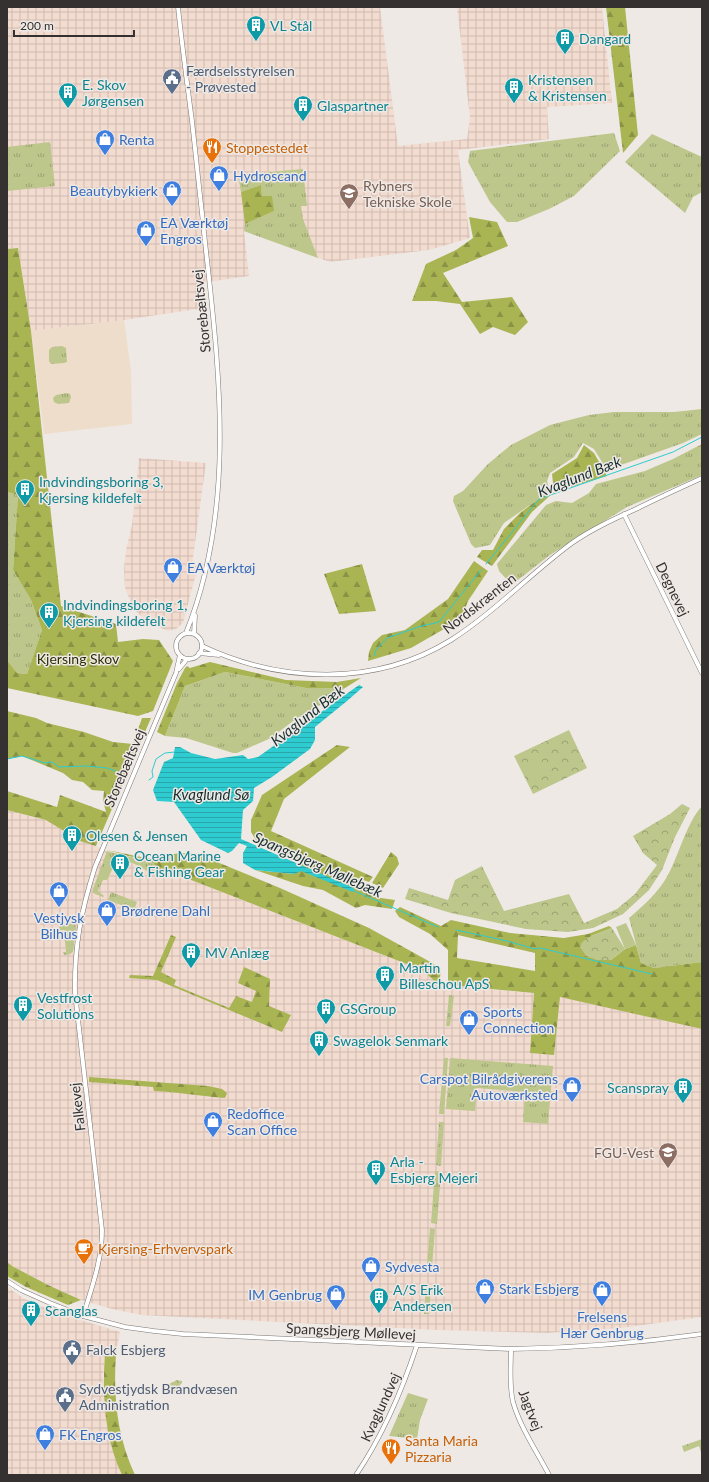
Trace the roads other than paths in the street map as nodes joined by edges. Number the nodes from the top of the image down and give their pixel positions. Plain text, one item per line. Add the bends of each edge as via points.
1 (178, 7) edge
2 (702, 478) edge
3 (624, 514) junction
4 (195, 612) junction
5 (186, 633) junction
6 (194, 634) junction
7 (202, 646) junction
8 (199, 653) junction
9 (180, 655) junction
10 (224, 656) junction
11 (187, 659) junction
12 (176, 673) junction
13 (702, 673) edge
14 (86, 895) joint
15 (7, 1280) edge
16 (83, 1316) junction
17 (702, 1334) edge
18 (416, 1345) junction
19 (511, 1349) junction
20 (356, 1475) edge
21 (549, 1475) edge

1 - 4 street, Storebæltsvej via 215,336 220,413 219,479 215,515
2 - 3 street, Nordskrænten
3 - 10 street, Nordskrænten via 573,543 462,632 441,646 411,659 367,672 324,675 277,670
3 - 13 street, Degnevej
4 - 5 street, Storebæltsvej
4 - 6 street, Storebæltsvej
5 - 6 street
5 - 9 street via 180,636 176,644
6 - 7 street via 200,639
7 - 8 street
7 - 10 street, Nordskrænten
8 - 10 street, Nordskrænten
8 - 11 street via 194,658
9 - 11 street
9 - 12 street, Storebæltsvej
11 - 12 street, Storebæltsvej
12 - 14 street, Storebæltsvej via 95,867
14 - 16 street, Falkevej via 75,956 75,993 102,1243 98,1269
15 - 16 street, Spangsbjerg Møllevej via 44,1301
16 - 18 street, Spangsbjerg Møllevej via 125,1327 154,1331
17 - 19 street, Spangsbjerg Møllevej via 621,1344
18 - 19 street, Spangsbjerg Møllevej
18 - 20 street, Kvaglundvej via 408,1372 383,1430
19 - 21 street, Jagtvej via 510,1386 513,1402

